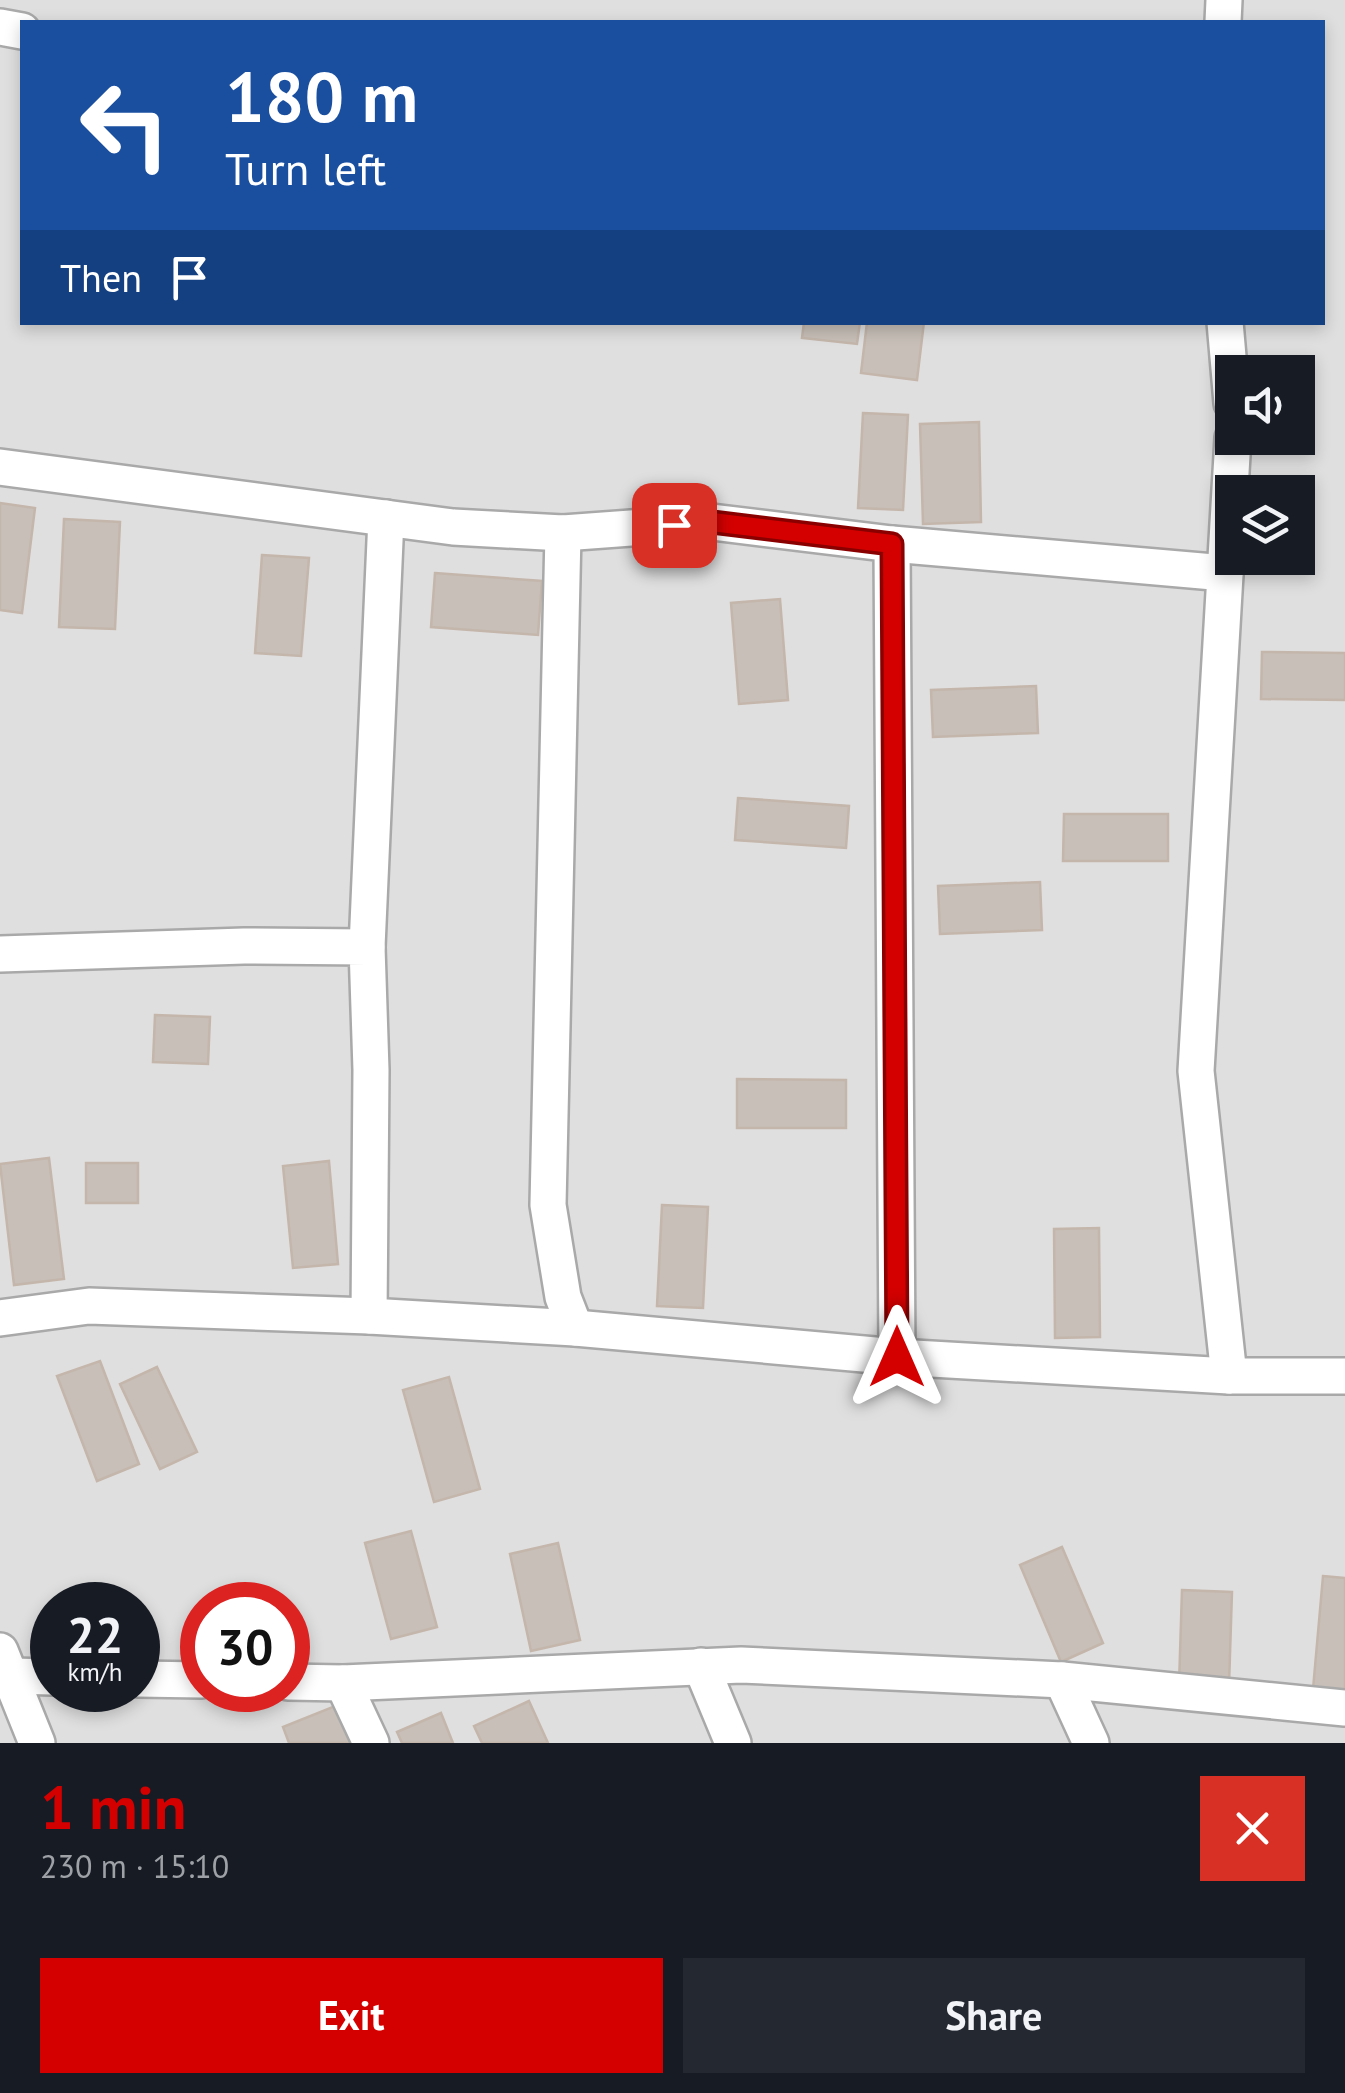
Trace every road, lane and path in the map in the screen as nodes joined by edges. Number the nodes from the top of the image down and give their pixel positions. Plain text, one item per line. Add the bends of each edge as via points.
1 (1225, 325) edge
2 (1228, 355) edge
3 (0, 467) edge
4 (386, 518) junction
5 (563, 533) junction
6 (892, 544) junction
7 (1215, 572) edge
8 (1224, 575) edge
9 (367, 947) junction
10 (0, 954) edge
11 (369, 1316) junction
12 (0, 1318) edge
13 (575, 1328) junction
14 (897, 1357) junction
15 (1229, 1376) junction
16 (1345, 1376) edge
17 (6, 1664) edge
18 (701, 1666) junction
19 (1062, 1680) junction
20 (310, 1682) edge
21 (343, 1683) junction
22 (1345, 1708) edge
23 (37, 1743) edge
24 (371, 1743) edge
25 (733, 1743) edge
26 (1090, 1743) edge

1 - 2 street
3 - 4 street
4 - 5 street
4 - 9 street
5 - 6 street via 712,522
5 - 13 street via 548,1205 563,1297
6 - 7 street
6 - 14 street
8 - 15 street via 1196,1071
9 - 10 street
9 - 11 street
11 - 12 street via 89,1306
11 - 13 street
13 - 14 street
14 - 15 street
15 - 16 street
17 - 23 street
18 - 19 street
18 - 21 street
18 - 25 street
19 - 22 street
19 - 26 street
20 - 21 street
21 - 24 street

